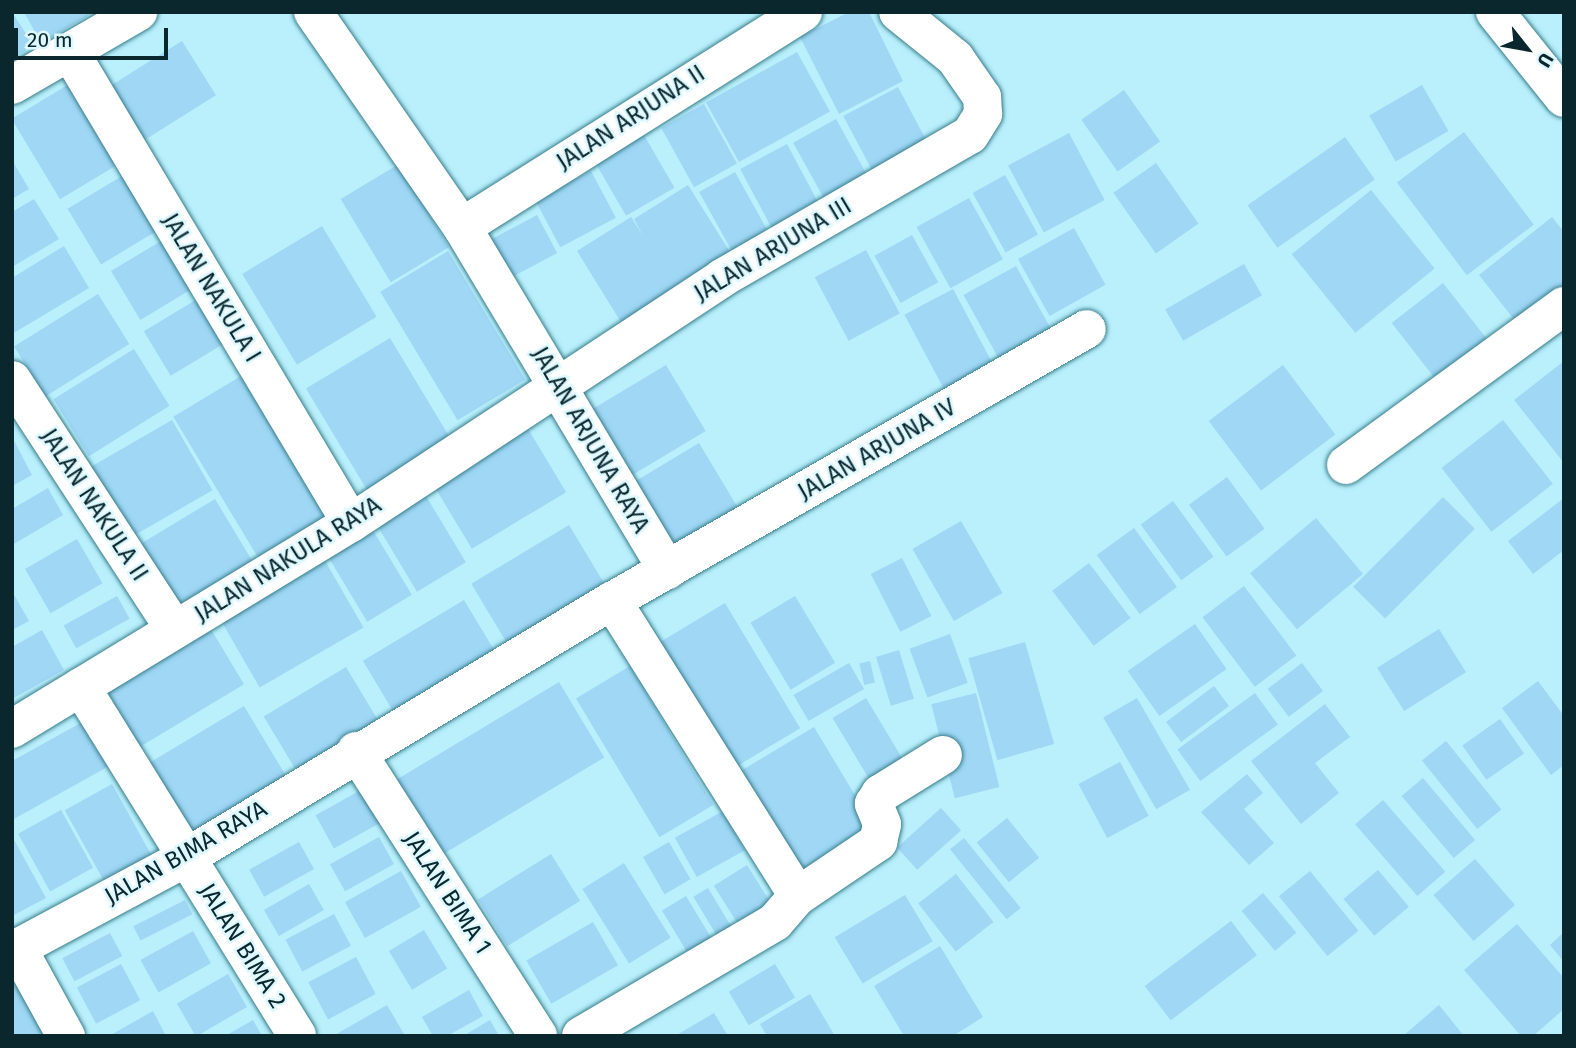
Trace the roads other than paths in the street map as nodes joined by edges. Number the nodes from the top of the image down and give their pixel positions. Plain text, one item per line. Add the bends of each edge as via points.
1 (138, 12) edge
2 (313, 12) edge
3 (803, 12) edge
4 (898, 12) edge
5 (1495, 12) edge
6 (70, 52) junction
7 (12, 85) edge
8 (1564, 98) edge
9 (462, 227) junction
10 (1564, 306) edge
11 (1087, 329) dead end
12 (12, 380) edge
13 (559, 384) junction
14 (1346, 465) dead end
15 (351, 523) junction
16 (667, 570) junction
17 (612, 601) junction
18 (175, 630) junction
19 (81, 687) junction
20 (12, 729) edge
21 (356, 751) junction
22 (943, 755) dead end
23 (187, 857) junction
24 (798, 896) junction
25 (15, 949) edge
26 (66, 1036) edge
27 (297, 1036) edge
28 (538, 1036) edge
29 (580, 1036) edge

1 - 6 street
2 - 9 street, JALAN ARJUNA RAYA
3 - 9 street, JALAN ARJUNA II
4 - 13 street, JALAN ARJUNA III via 955,58 982,97 983,114 970,135 942,156 825,216
5 - 8 street
6 - 7 street
6 - 15 street, JALAN NAKULA I
9 - 13 street, JALAN ARJUNA RAYA
10 - 14 street
11 - 16 street, JALAN ARJUNA IV
12 - 18 street, JALAN NAKULA II
13 - 15 street, JALAN NAKULA RAYA
13 - 16 street, JALAN ARJUNA RAYA
15 - 18 street, JALAN NAKULA RAYA
16 - 17 street
17 - 21 street
17 - 24 street
18 - 19 street, JALAN NAKULA RAYA
19 - 20 street, JALAN NAKULA RAYA
19 - 23 street, JALAN BIMA 2
21 - 23 street, JALAN BIMA RAYA
21 - 28 street, JALAN BIMA 1
22 - 24 street via 880,794 874,804 882,824 878,842
23 - 25 street, JALAN BIMA RAYA
23 - 27 street, JALAN BIMA 2
24 - 29 street via 775,922
25 - 26 street

